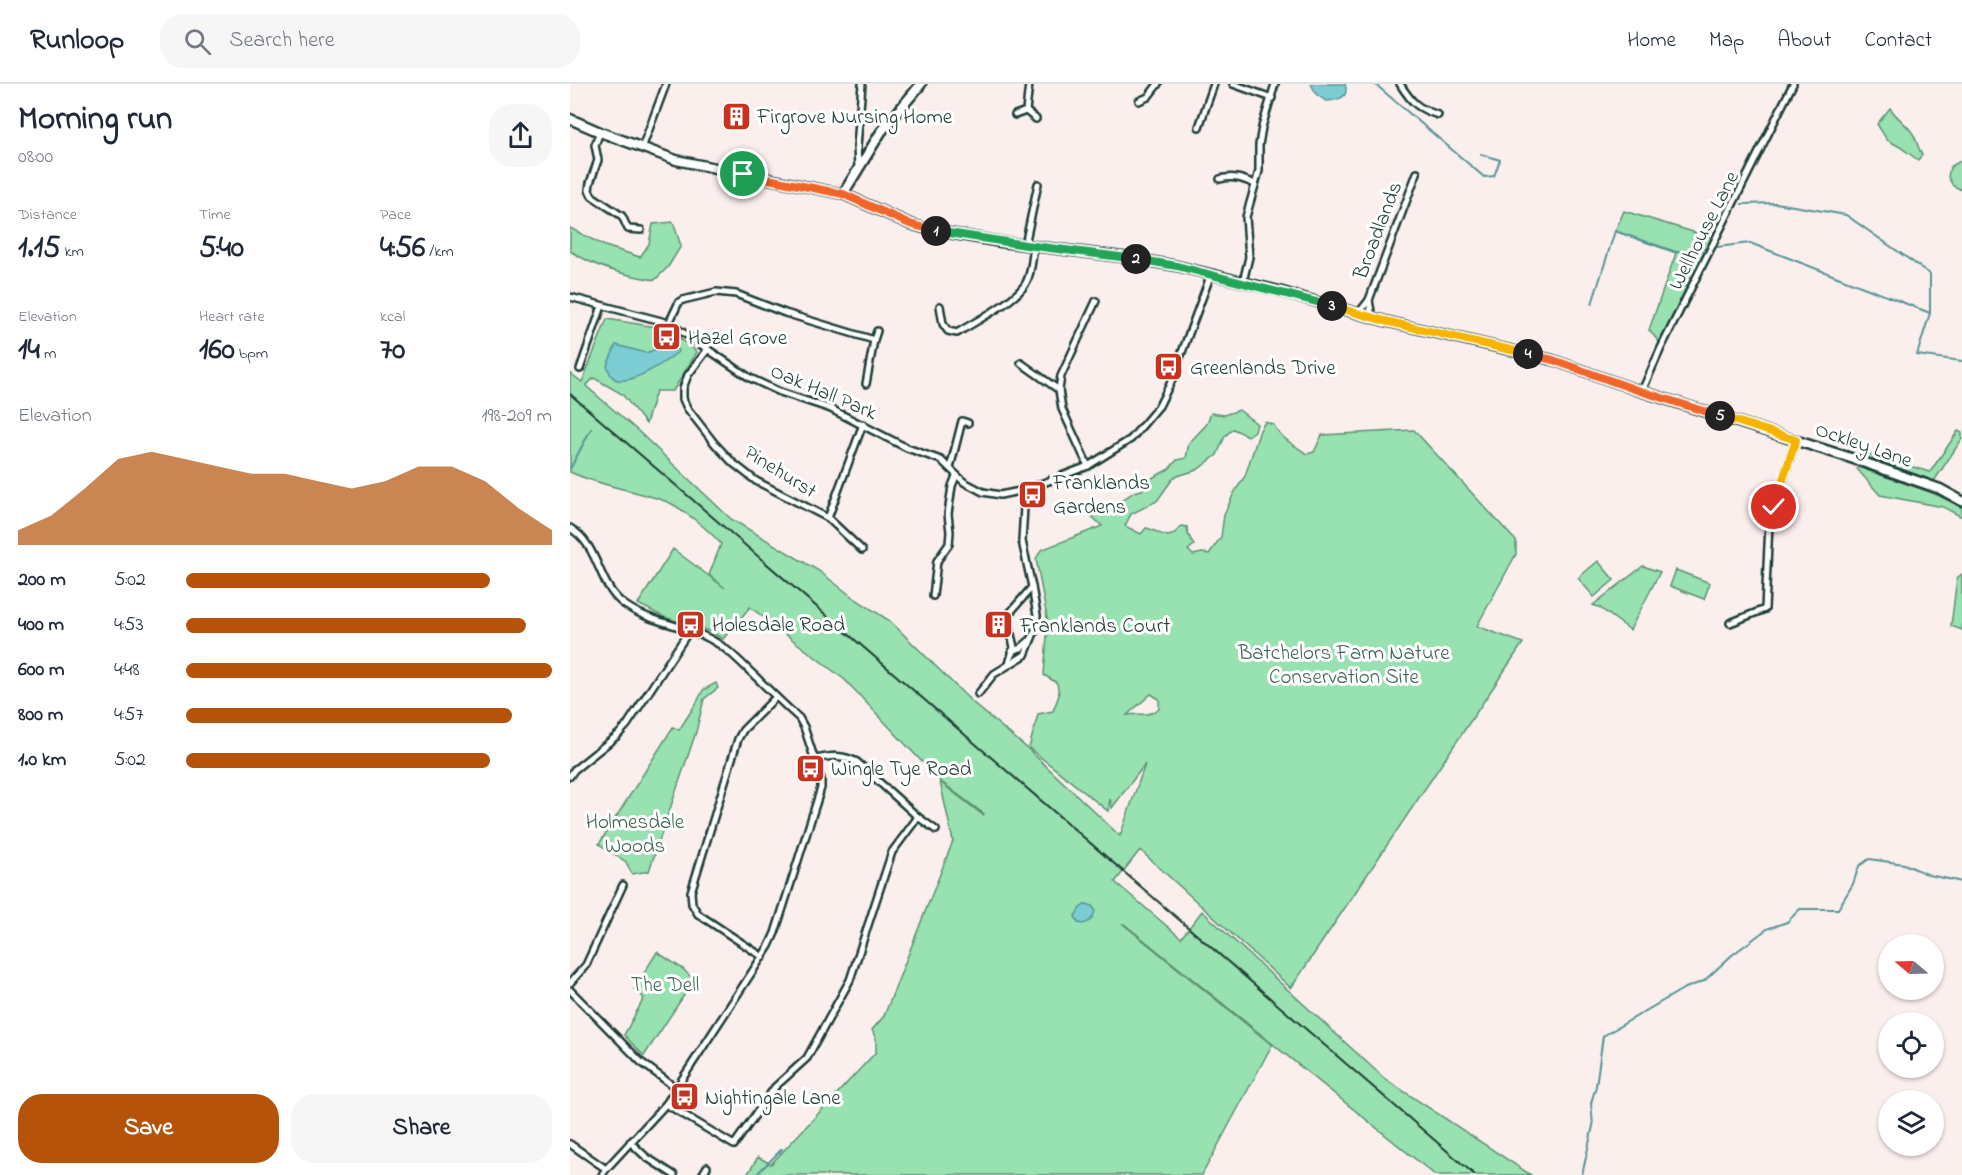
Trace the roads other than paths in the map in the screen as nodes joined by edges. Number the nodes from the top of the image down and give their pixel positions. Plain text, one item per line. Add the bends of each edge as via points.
1 (666, 84) edge
2 (862, 84) edge
3 (921, 84) edge
4 (1029, 84) edge
5 (1158, 84) edge
6 (1214, 84) edge
7 (1233, 84) edge
8 (1275, 84) edge
9 (1400, 84) edge
10 (1793, 84) edge
11 (1272, 98) junction
12 (1139, 101) dead end
13 (1026, 111) junction
14 (1016, 115) dead end
15 (1438, 115) dead end
16 (570, 119) edge
17 (1036, 119) dead end
18 (1199, 127) dead end
19 (600, 132) junction
20 (642, 148) junction
21 (858, 168) junction
22 (1417, 173) dead end
23 (1220, 179) dead end
24 (1038, 184) dead end
25 (1255, 184) junction
26 (843, 194) junction
27 (641, 230) dead end
28 (1030, 246) junction
29 (1211, 274) junction
30 (1243, 282) junction
31 (570, 297) edge
32 (1369, 300) junction
33 (1096, 301) dead end
34 (602, 306) junction
35 (940, 306) dead end
36 (1358, 314) junction
37 (1372, 317) junction
38 (669, 323) junction
39 (877, 331) dead end
40 (874, 340) junction
41 (708, 349) junction
42 (1021, 363) dead end
43 (580, 369) dead end
44 (866, 384) dead end
45 (1059, 390) junction
46 (1642, 391) junction
47 (968, 423) dead end
48 (863, 424) junction
49 (1796, 440) junction
50 (1088, 466) junction
51 (950, 468) junction
52 (956, 476) junction
53 (1025, 490) junction
54 (1962, 501) edge
55 (828, 518) junction
56 (570, 528) edge
57 (862, 550) dead end
58 (1032, 587) junction
59 (933, 597) dead end
60 (1731, 623) dead end
61 (689, 631) junction
62 (1030, 640) junction
63 (1012, 651) junction
64 (1009, 664) junction
65 (978, 694) dead end
66 (776, 697) junction
67 (815, 759) junction
68 (570, 776) edge
69 (918, 817) junction
70 (936, 830) dead end
71 (624, 885) dead end
72 (762, 957) junction
73 (570, 982) edge
74 (570, 990) edge
75 (676, 1088) junction
76 (666, 1104) junction
77 (630, 1142) junction
78 (570, 1144) edge
79 (707, 1167) dead end
80 (604, 1172) edge
81 (674, 1175) edge
82 (702, 1175) edge

1 - 20 street
2 - 21 street
3 - 21 street via 881,132
4 - 13 street
5 - 12 street via 1148,97
6 - 18 street
7 - 11 street
8 - 11 street
9 - 15 street via 1420,109
10 - 46 street, Wellhouse Lane
11 - 25 street via 1262,127
13 - 14 street
13 - 17 street
16 - 19 street, Ockley Lane
19 - 20 street, Ockley Lane
19 - 27 street via 595,145 598,160 589,190 622,216 628,229
20 - 26 street, Ockley Lane via 710,168
21 - 26 street
22 - 32 street, Broadlands
23 - 25 street via 1240,177
24 - 28 street
25 - 30 street via 1246,217 1249,257
26 - 28 street, Ockley Lane via 931,230
28 - 29 street, Ockley Lane via 1130,258
28 - 35 street via 1030,273 1015,296 957,333 948,331 943,324
29 - 30 street, Ockley Lane
29 - 50 street via 1159,406 1131,439
30 - 36 street, Ockley Lane
31 - 34 street, Oak Hall Park
32 - 36 street, Broadlands
32 - 37 street, Broadlands
33 - 45 street via 1061,376
34 - 38 street, Oak Hall Park
34 - 43 street
36 - 37 street, Ockley Lane
37 - 46 street, Ockley Lane via 1553,360
38 - 40 street via 679,302 716,292 736,294
38 - 41 street, Oak Hall Park
39 - 40 street
40 - 44 street
41 - 48 street, Oak Hall Park via 750,378
41 - 55 street, Pinehurst via 683,388 687,408 715,444 756,481
42 - 45 street
45 - 50 street via 1062,409
46 - 49 street, Ockley Lane
47 - 51 street via 962,422
48 - 51 street, Oak Hall Park via 904,447 941,460
48 - 55 street
49 - 54 street, Ockley Lane via 1940,489
49 - 60 street via 1769,524 1765,609
50 - 53 street
51 - 52 street
52 - 53 street via 983,492 1000,495
52 - 59 street via 948,514 949,544 937,561
53 - 58 street via 1022,541
55 - 57 street, Pinehurst
56 - 61 street via 590,547 609,588 621,602
58 - 62 street via 1037,615
58 - 63 street via 1009,614
61 - 66 street via 726,649
61 - 68 street via 627,725
62 - 63 street
62 - 64 street via 1025,656
63 - 64 street
64 - 65 street via 994,674
66 - 67 street via 799,718
66 - 72 street via 738,739 691,892 698,914
67 - 69 street via 835,755 857,762
67 - 72 street via 821,788 775,933
69 - 70 street
69 - 76 street via 892,852 850,980 807,1058 775,1088 734,1145
71 - 73 street via 586,965
72 - 75 street
74 - 75 street via 640,1062
75 - 76 street
76 - 77 street
77 - 80 street
77 - 81 street
78 - 80 street
79 - 82 street

